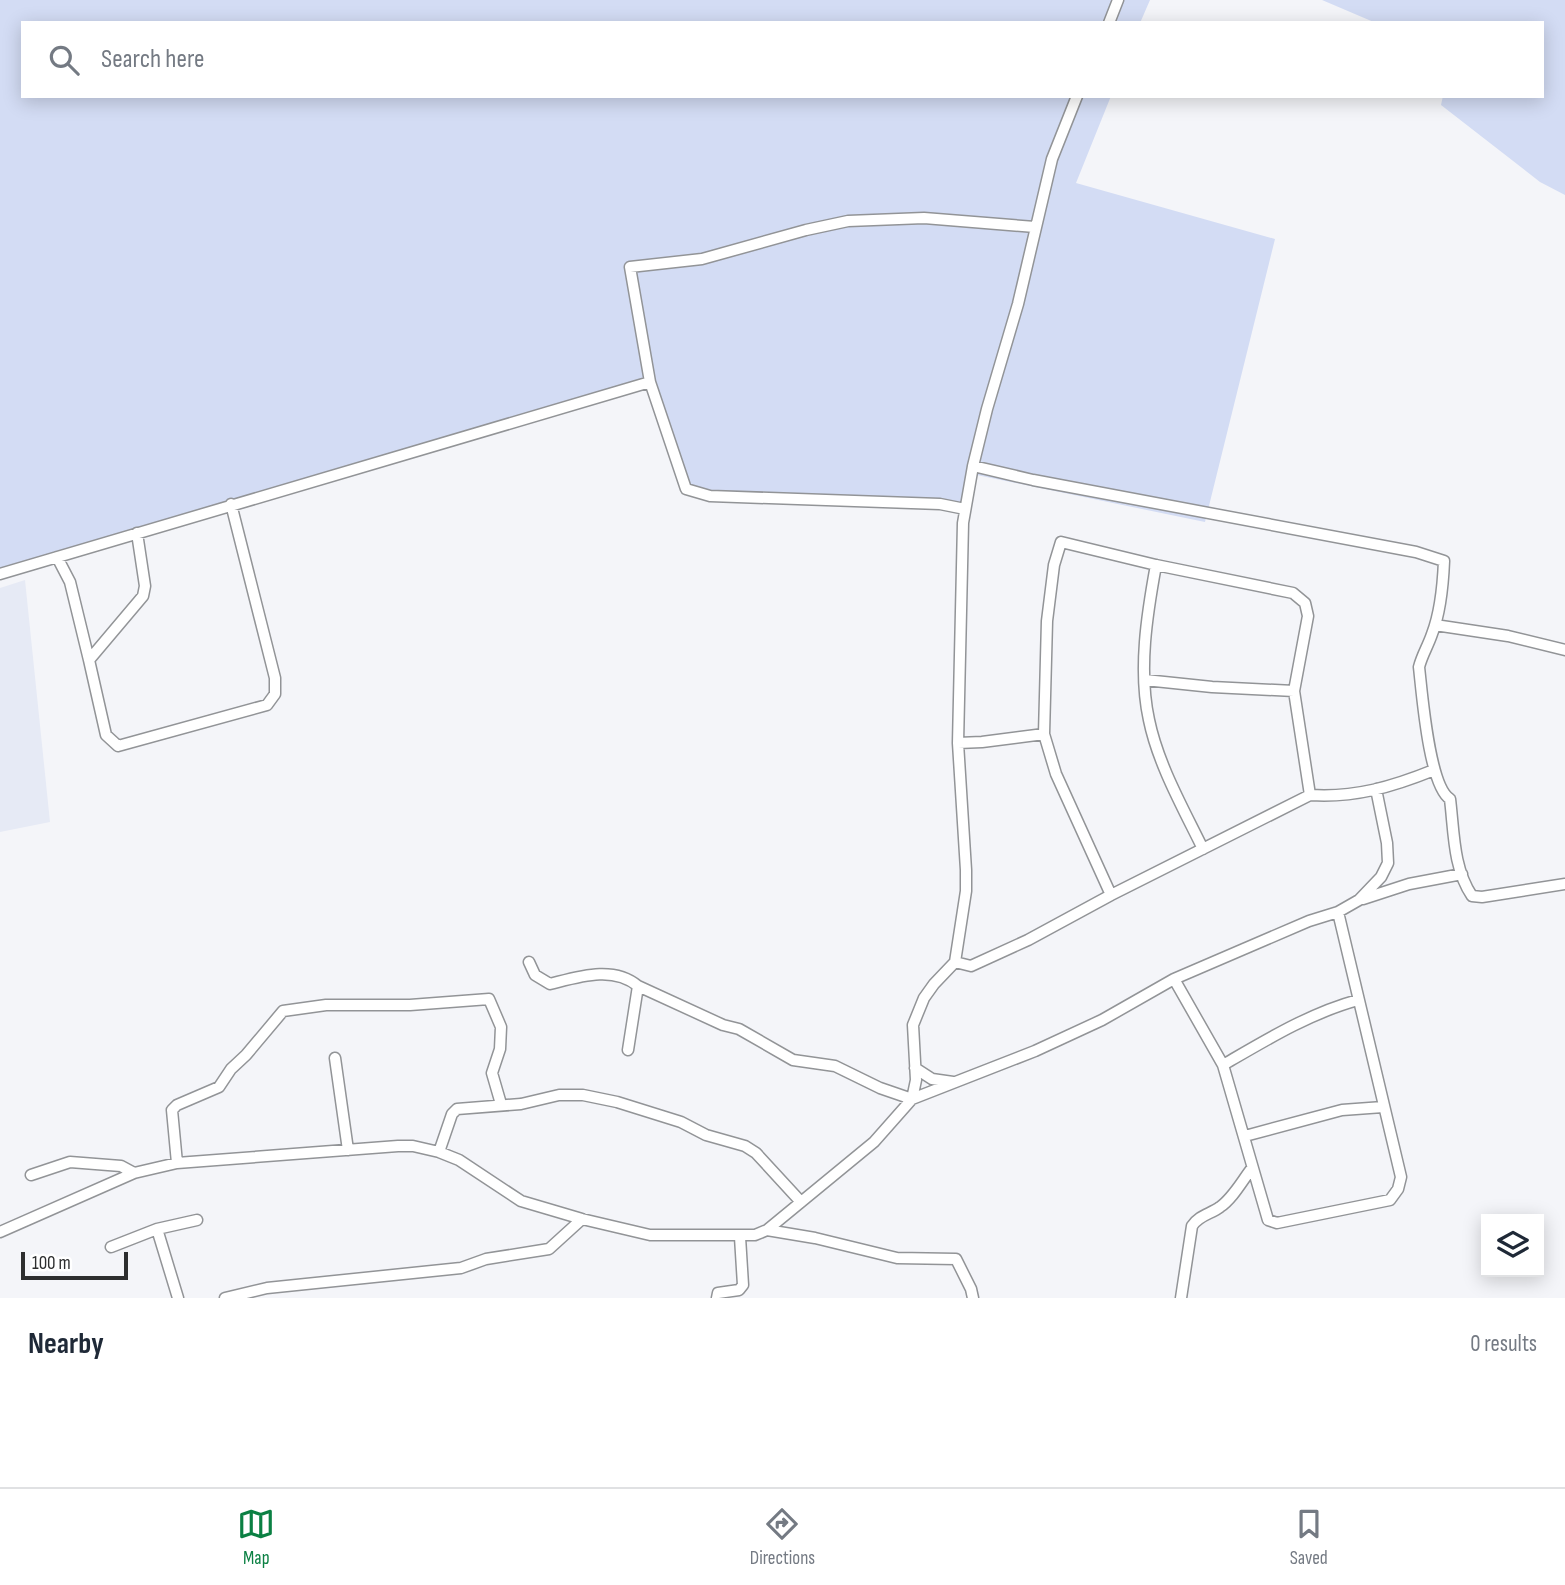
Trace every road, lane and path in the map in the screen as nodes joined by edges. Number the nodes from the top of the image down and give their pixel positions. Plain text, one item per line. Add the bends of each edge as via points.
1 (1118, 0) edge
2 (1109, 21) edge
3 (1076, 98) edge
4 (1035, 227) junction
5 (650, 382) junction
6 (973, 466) junction
7 (231, 504) junction
8 (965, 509) junction
9 (137, 533) junction
10 (57, 557) junction
11 (1156, 565) junction
12 (0, 574) edge
13 (1435, 625) junction
14 (1565, 650) edge
15 (89, 660) junction
16 (1145, 680) junction
17 (1294, 691) junction
18 (1044, 734) junction
19 (958, 743) junction
20 (1434, 770) junction
21 (1376, 789) junction
22 (1310, 795) junction
23 (1203, 849) junction
24 (1462, 874) junction
25 (1565, 884) edge
26 (1111, 895) junction
27 (1359, 900) junction
28 (1338, 912) junction
29 (529, 961) dead end
30 (955, 962) junction
31 (1174, 979) junction
32 (638, 986) junction
33 (1358, 1000) junction
34 (628, 1050) dead end
35 (335, 1058) dead end
36 (1223, 1065) junction
37 (915, 1068) junction
38 (957, 1083) junction
39 (912, 1099) junction
40 (501, 1104) junction
41 (1383, 1107) junction
42 (1245, 1136) junction
43 (348, 1150) junction
44 (439, 1153) junction
45 (177, 1163) junction
46 (1252, 1168) junction
47 (134, 1173) junction
48 (30, 1175) dead end
49 (801, 1202) junction
50 (582, 1219) junction
51 (197, 1220) dead end
52 (157, 1229) junction
53 (767, 1230) junction
54 (0, 1232) edge
55 (740, 1237) junction
56 (111, 1247) dead end
57 (178, 1298) edge
58 (225, 1298) edge
59 (717, 1298) edge
60 (973, 1298) edge
61 (1181, 1298) edge

1 - 2 street
3 - 4 street via 1052,159
4 - 5 street via 924,218 848,221 702,260 630,267
4 - 6 street
5 - 7 street
5 - 8 street via 686,489 692,493 940,504
6 - 8 street
6 - 13 street via 1436,557 1444,561
7 - 9 street
7 - 15 street via 275,678 275,694 267,705 118,746 106,735
8 - 19 street
9 - 10 street
9 - 15 street via 143,596
10 - 12 street
10 - 15 street via 70,582
11 - 16 street via 1148,608
11 - 17 street via 1293,593 1305,603 1308,616
11 - 18 street via 1061,542 1046,621
13 - 14 street
13 - 20 street via 1419,667
16 - 17 street
16 - 23 street via 1149,721 1163,762
17 - 22 street
18 - 19 street
18 - 26 street via 1056,774
19 - 30 street via 966,891
20 - 21 street
20 - 24 street via 1443,795 1450,799
21 - 22 street via 1344,796
21 - 27 street via 1388,863
22 - 23 street
23 - 26 street
24 - 25 street via 1472,896 1482,897
24 - 27 street
26 - 30 street via 971,966
27 - 28 street
28 - 31 street via 1309,920
28 - 33 street
29 - 32 street via 534,975 550,984 598,974 618,975
30 - 37 street via 934,984 918,1011 913,1025
31 - 36 street
31 - 38 street via 1071,1035
32 - 34 street
32 - 39 street via 739,1029 793,1060 835,1066
33 - 36 street via 1321,1012
33 - 41 street
35 - 43 street
36 - 42 street
37 - 38 street via 932,1079
37 - 39 street
38 - 39 street
39 - 49 street via 874,1142
40 - 44 street via 457,1109
40 - 45 street via 492,1073 501,1027 489,999 289,1009 277,1016 219,1087 172,1110
40 - 49 street via 559,1094 583,1095 681,1122 752,1150
41 - 42 street via 1342,1110
41 - 46 street via 1401,1177 1390,1200 1271,1223
42 - 46 street
43 - 44 street via 413,1146
43 - 45 street
44 - 50 street via 520,1201
45 - 47 street
46 - 61 street via 1220,1208 1192,1226
47 - 48 street via 121,1166 70,1162
47 - 54 street
49 - 53 street
50 - 55 street via 650,1235
50 - 58 street via 546,1250 486,1259 461,1268 279,1286
51 - 52 street
52 - 56 street
52 - 57 street
53 - 55 street
53 - 60 street via 875,1255 956,1259
55 - 59 street via 743,1285 739,1290 718,1293

